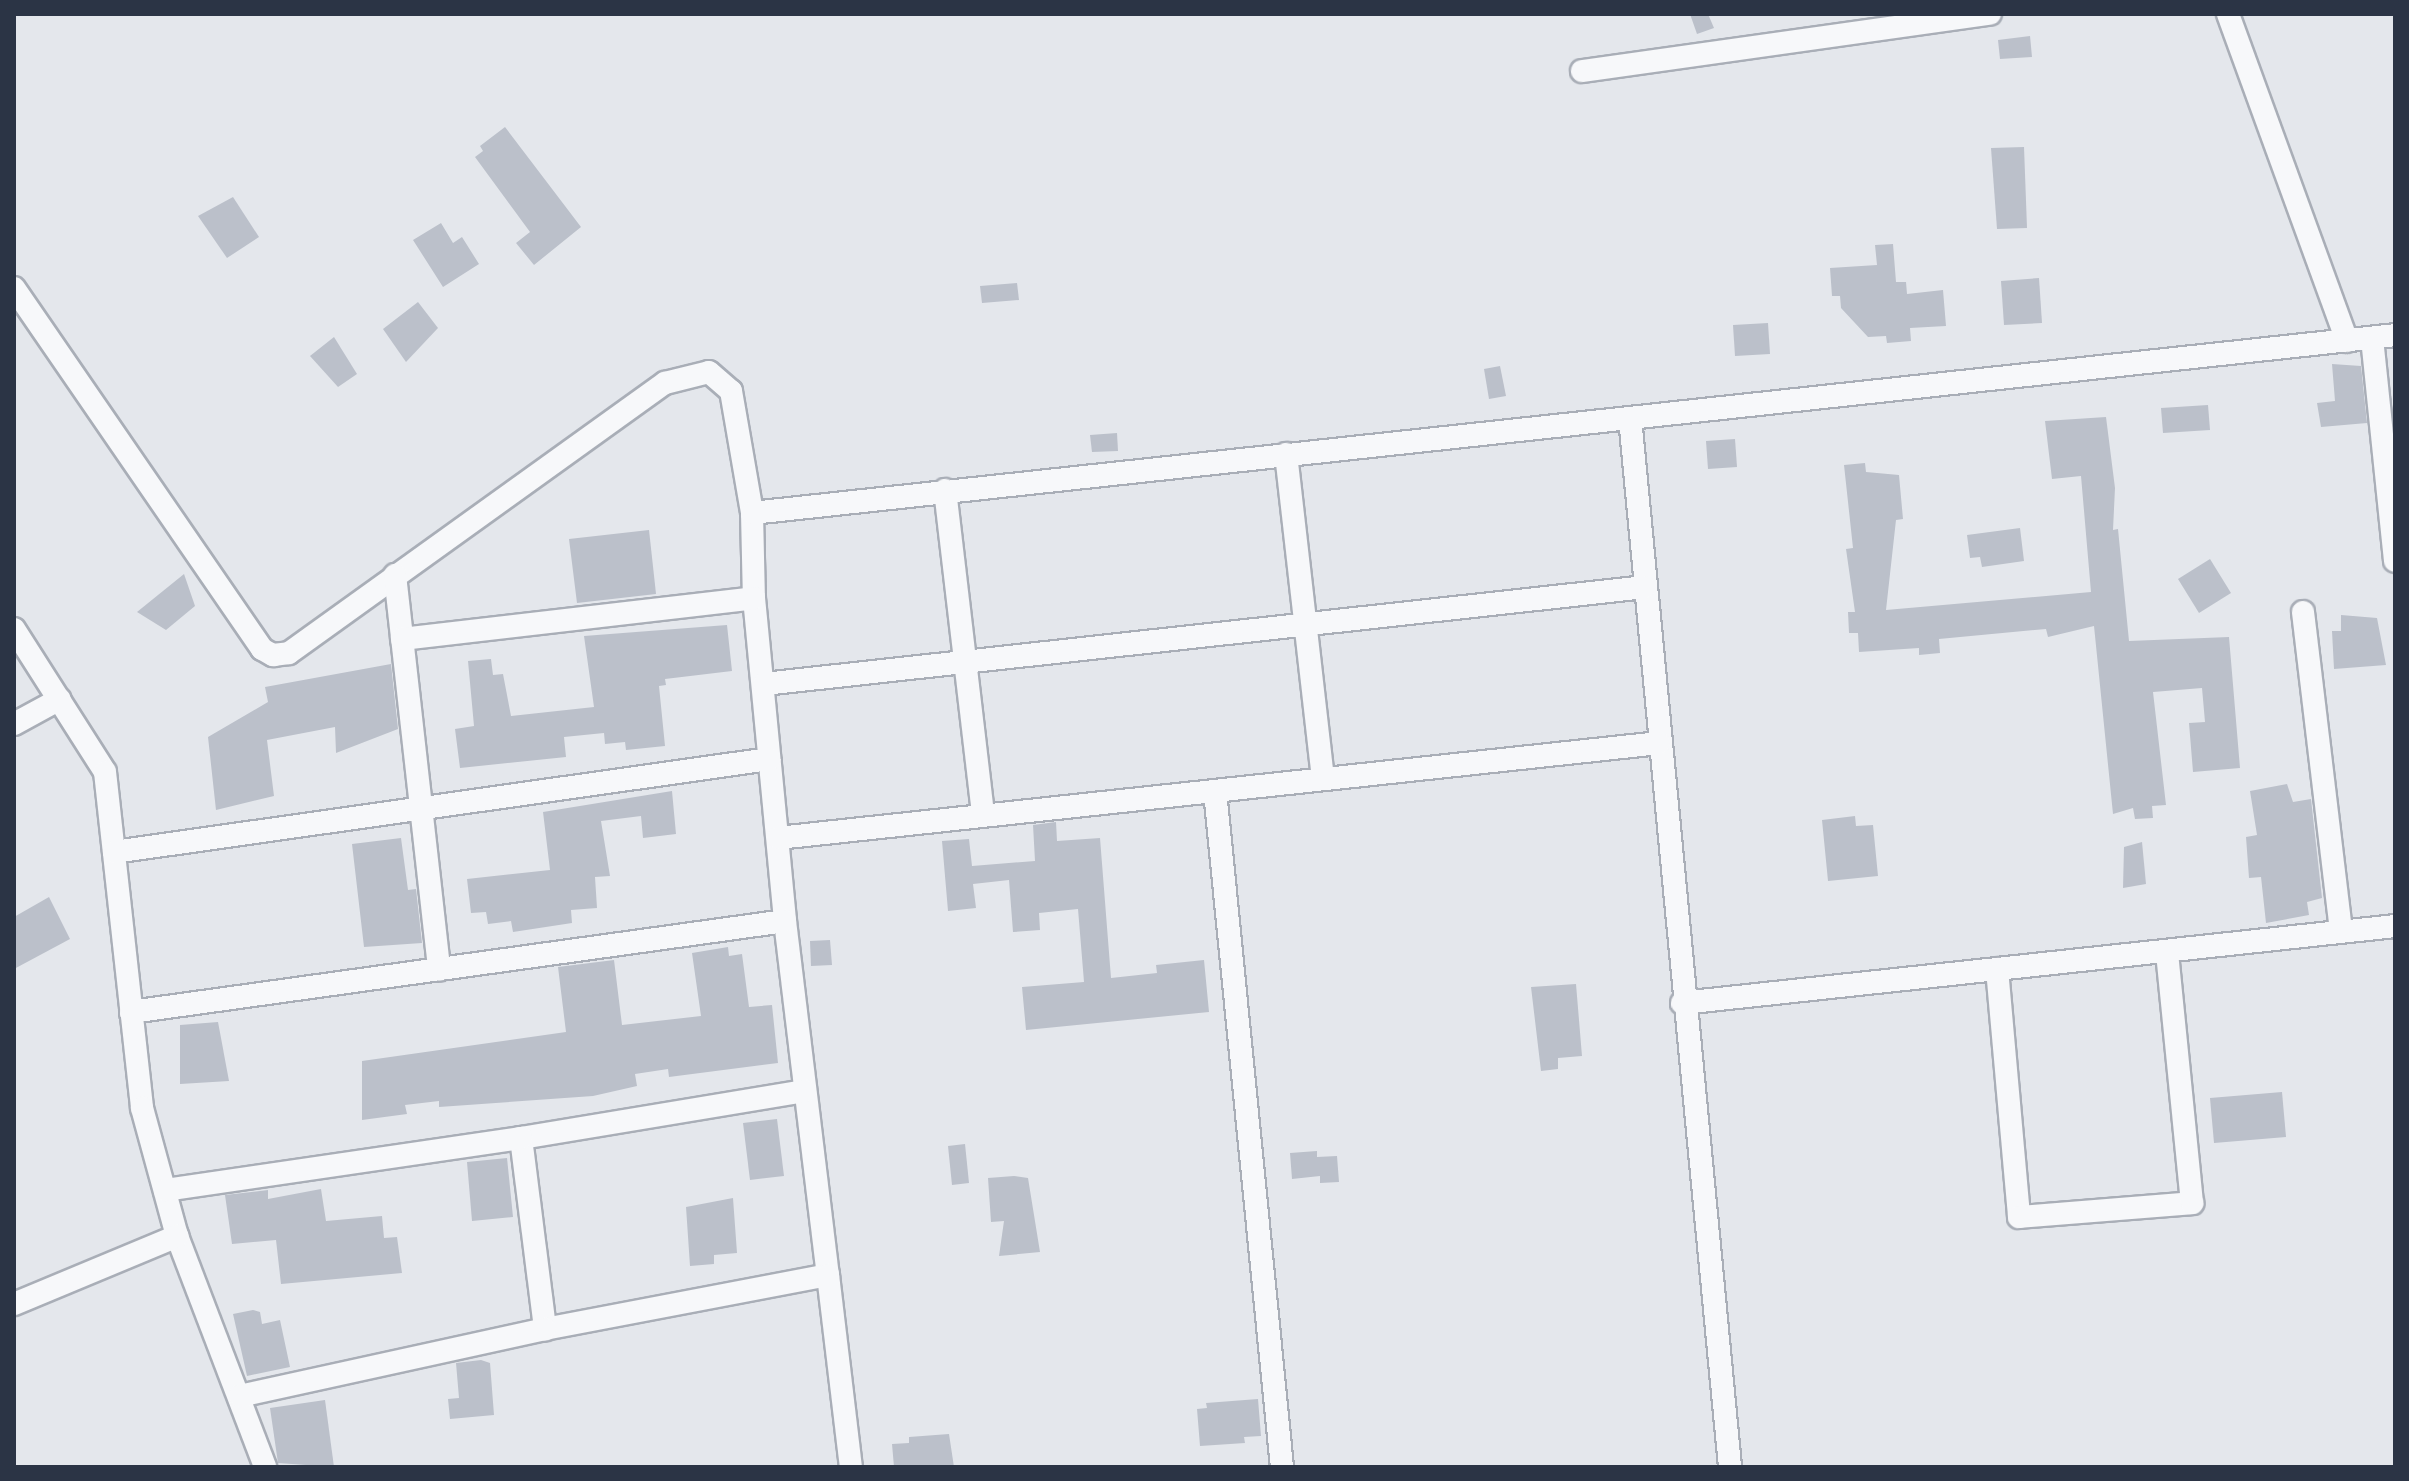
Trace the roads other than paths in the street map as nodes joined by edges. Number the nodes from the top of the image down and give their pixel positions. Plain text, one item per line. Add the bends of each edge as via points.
1 (1990, 14) edge
2 (2228, 14) edge
3 (1582, 71) dead end
4 (14, 288) edge
5 (2384, 336) edge
6 (2347, 341) junction
7 (1630, 418) junction
8 (1286, 454) junction
9 (945, 490) junction
10 (752, 513) junction
11 (2395, 561) edge
12 (395, 575) junction
13 (1645, 587) junction
14 (754, 598) junction
15 (2303, 612) dead end
16 (1305, 624) junction
17 (14, 629) edge
18 (402, 639) junction
19 (961, 661) junction
20 (764, 684) junction
21 (60, 699) junction
22 (14, 724) edge
23 (1659, 743) junction
24 (769, 759) junction
25 (1323, 779) junction
26 (1215, 791) junction
27 (421, 810) junction
28 (983, 815) junction
29 (778, 838) junction
30 (114, 852) junction
31 (785, 921) junction
32 (2395, 926) edge
33 (2341, 931) junction
34 (2167, 951) junction
35 (1997, 969) junction
36 (439, 970) junction
37 (1682, 1003) junction
38 (131, 1012) junction
39 (805, 1091) junction
40 (521, 1138) junction
41 (165, 1190) junction
42 (177, 1236) junction
43 (828, 1275) junction
44 (14, 1304) edge
45 (545, 1329) junction
46 (240, 1396) junction
47 (265, 1467) edge
48 (851, 1467) edge
49 (1282, 1467) edge
50 (1730, 1467) edge

1 - 3 street
2 - 6 street
4 - 12 street via 262,649 273,655 289,653
5 - 6 street
5 - 11 street
6 - 7 street
7 - 8 street
7 - 13 street
8 - 9 street
8 - 16 street
9 - 10 street
9 - 19 street
10 - 12 street via 731,391 709,372 665,383 627,406
10 - 14 street
12 - 18 street
13 - 16 street
13 - 23 street
14 - 18 street
14 - 20 street
15 - 33 street
16 - 19 street
16 - 25 street
17 - 21 street
18 - 27 street
19 - 20 street
19 - 28 street
20 - 24 street
21 - 22 street
21 - 30 street via 105,772
23 - 25 street
23 - 37 street
24 - 27 street
24 - 29 street
25 - 26 street
26 - 28 street
26 - 49 street
27 - 30 street
27 - 36 street
28 - 29 street
29 - 31 street
30 - 38 street
31 - 36 street
31 - 39 street
32 - 33 street
33 - 34 street
34 - 35 street
34 - 35 street via 2192,1203 2019,1217
35 - 37 street
36 - 38 street
37 - 50 street
38 - 41 street via 142,1108
39 - 40 street
39 - 43 street
40 - 41 street
40 - 45 street
41 - 42 street
42 - 44 street
42 - 46 street
43 - 45 street
43 - 48 street
45 - 46 street
46 - 47 street

